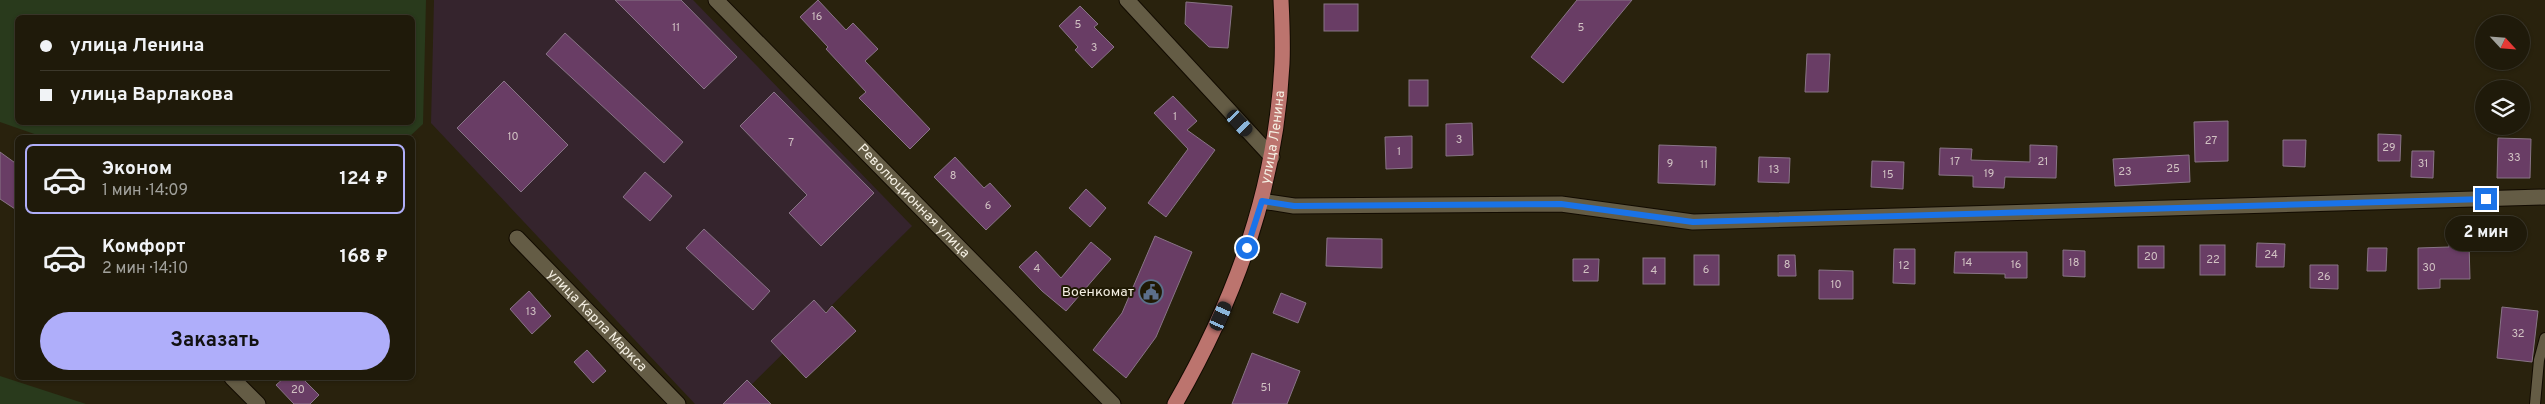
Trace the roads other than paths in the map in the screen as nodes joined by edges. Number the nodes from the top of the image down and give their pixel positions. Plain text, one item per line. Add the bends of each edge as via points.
1 (716, 0) edge
2 (1127, 0) edge
3 (1282, 0) edge
4 (1272, 157) junction
5 (2545, 197) edge
6 (1262, 201) junction
7 (517, 238) dead end
8 (2545, 338) edge
9 (234, 380) edge
10 (258, 404) edge
11 (678, 404) edge
12 (1113, 404) edge
13 (1175, 404) edge
14 (2535, 404) edge

1 - 12 street, Революционная улица
2 - 4 street
3 - 4 main road, улица Ленина via 1282,65
4 - 6 main road, улица Ленина
5 - 6 street via 1693,222 1561,204 1294,206
6 - 13 main road, улица Ленина via 1237,279 1204,352
7 - 11 street, улица Карла Маркса
8 - 14 lane via 2539,360
9 - 10 street

